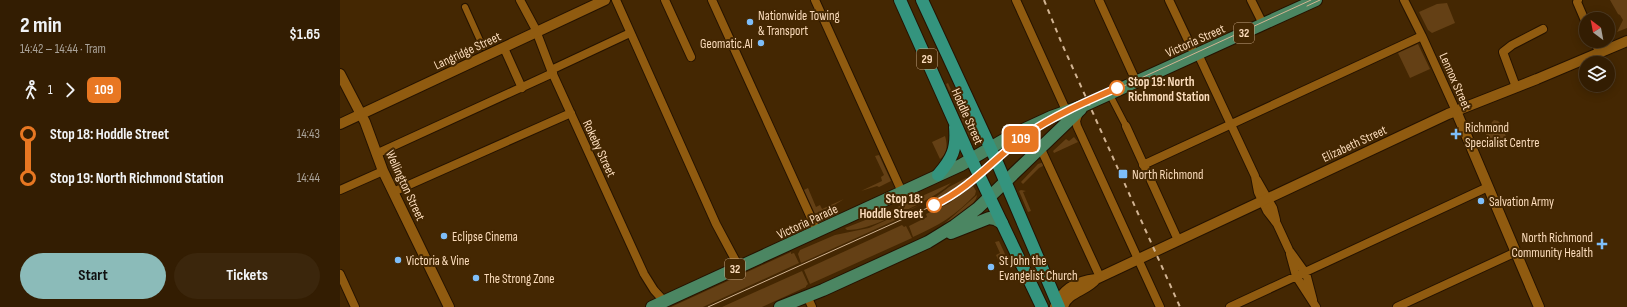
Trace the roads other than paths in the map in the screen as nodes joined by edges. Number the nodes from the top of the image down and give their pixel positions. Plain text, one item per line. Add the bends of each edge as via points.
1 (520, 0) edge
2 (605, 0) edge
3 (616, 0) edge
4 (665, 0) edge
5 (712, 0) edge
6 (815, 0) edge
7 (900, 0) edge
8 (922, 0) edge
9 (1016, 0) edge
10 (1099, 0) edge
11 (1169, 0) edge
12 (1252, 0) edge
13 (1310, 0) edge
14 (1316, 0) edge
15 (1578, 0) edge
16 (1405, 2) edge
17 (465, 8) dead end
18 (1289, 12) junction
19 (1581, 12) edge
20 (1263, 24) junction
21 (1543, 29) dead end
22 (536, 33) junction
23 (630, 33) junction
24 (1422, 36) junction
25 (1627, 41) edge
26 (483, 48) dead end
27 (504, 48) junction
28 (1598, 48) edge
29 (1600, 53) junction
30 (1196, 54) junction
31 (691, 57) dead end
32 (552, 72) junction
33 (1155, 73) junction
34 (340, 74) edge
35 (1135, 79) junction
36 (1516, 87) junction
37 (522, 88) junction
38 (1112, 99) junction
39 (1085, 105) junction
40 (1065, 108) junction
41 (1456, 111) junction
42 (571, 113) junction
43 (360, 114) junction
44 (1051, 117) junction
45 (954, 118) junction
46 (1073, 118) junction
47 (340, 124) edge
48 (1231, 124) junction
49 (1126, 126) joint
50 (1040, 146) junction
51 (990, 147) junction
52 (376, 154) junction
53 (972, 159) junction
54 (1143, 165) junction
55 (384, 171) junction
56 (938, 175) junction
57 (1005, 181) junction
58 (1488, 187) junction
59 (340, 190) edge
60 (394, 192) junction
61 (902, 192) junction
62 (989, 196) junction
63 (1266, 200) junction
64 (1002, 223) junction
65 (817, 231) junction
66 (1178, 240) junction
67 (928, 242) junction
68 (1289, 250) junction
69 (1516, 252) junction
70 (1138, 259) junction
71 (739, 267) junction
72 (1304, 272) junction
73 (340, 274) edge
74 (1296, 276) junction
75 (1098, 278) junction
76 (664, 302) junction
77 (810, 302) edge
78 (795, 304) edge
79 (1314, 304) edge
80 (1059, 306) edge
81 (355, 307) edge
82 (449, 307) edge
83 (652, 307) edge
84 (780, 307) edge
85 (1042, 307) edge
86 (1160, 307) edge
87 (1230, 307) edge
88 (1397, 307) edge
89 (1539, 307) edge

1 - 22 street, Rokeby Street
2 - 22 street, Langridge Street
3 - 23 street
4 - 31 street
5 - 65 street
6 - 61 street
7 - 45 highway, Hoddle Street / 29
8 - 51 highway, Hoddle Street / 29
9 - 40 street
10 - 35 street
11 - 30 street
12 - 20 street
13 - 18 main road, 32
14 - 18 main road, Victoria Street / 32
15 - 19 street via 1576,2
16 - 24 street, Lennox Street
17 - 26 street
18 - 20 main road, Victoria Street / 32
20 - 30 main road, Victoria Street / 32
21 - 36 street via 1503,52
22 - 27 street, Langridge Street
22 - 32 street, Rokeby Street
23 - 32 street
23 - 71 street via 716,224
24 - 41 street, Lennox Street
24 - 48 street
25 - 29 street, Elizabeth Street
27 - 37 street
27 - 43 street, Langridge Street
28 - 29 street
29 - 36 street, Elizabeth Street
30 - 33 main road, Victoria Street / 32
30 - 48 street
32 - 37 street
32 - 42 street, Rokeby Street
33 - 35 main road, 32
33 - 38 main road, 32 via 1139,86
33 - 39 main road, Victoria Street / 32
34 - 43 street, Wellington Street
35 - 40 main road, 32
36 - 41 street, Elizabeth Street
37 - 52 street
38 - 46 main road, 32
38 - 49 street
39 - 44 main road, Victoria Street / 32
39 - 46 main road, Victoria Street / 32
40 - 44 main road, 32
41 - 58 street, Lennox Street
41 - 63 street, Elizabeth Street
42 - 60 street
42 - 76 street, Rokeby Street via 644,274
43 - 47 street, Langridge Street
43 - 52 street, Wellington Street via 372,138
44 - 51 main road, Victoria Street / 32
45 - 53 highway, Hoddle Street / 29
45 - 56 highway via 956,130 953,154
46 - 50 main road, Victoria Street / 32
46 - 70 street
48 - 54 street
48 - 63 street
49 - 54 street
50 - 57 main road, Victoria Street / 32
50 - 75 street
51 - 53 main road, Victoria Street / 32
51 - 57 highway, Hoddle Street / 29
52 - 55 street, Wellington Street
53 - 56 main road, Victoria Parade / 32
53 - 62 highway, Hoddle Street / 29
54 - 66 street
55 - 59 street
55 - 60 street, Wellington Street
56 - 61 main road, Victoria Parade / 32
57 - 62 main road, Victoria Street / 32
57 - 80 highway, Hoddle Street / 29
58 - 69 street, Lennox Street
58 - 72 street
60 - 82 street, Wellington Street
61 - 65 main road, Victoria Parade / 32
62 - 64 highway, Hoddle Street / 29
62 - 67 main road, 32 via 963,220
63 - 66 street, Elizabeth Street
63 - 68 street via 1274,208 1277,224
64 - 67 main road via 989,218
64 - 85 highway, Hoddle Street / 29
65 - 71 main road, Victoria Parade / 32
66 - 70 street, Elizabeth Street
67 - 77 main road, 32
68 - 72 street
68 - 74 street
69 - 88 street
69 - 89 street, Lennox Street
70 - 75 street, Elizabeth Street
70 - 86 street
71 - 76 main road, Victoria Parade / 32
72 - 74 street
72 - 79 street
73 - 81 street
74 - 79 street
74 - 87 street
75 - 80 street, Elizabeth Street via 1084,281 1068,289 1061,295
76 - 83 main road, Victoria Parade / 32
77 - 78 main road, 32
78 - 84 main road, 32

